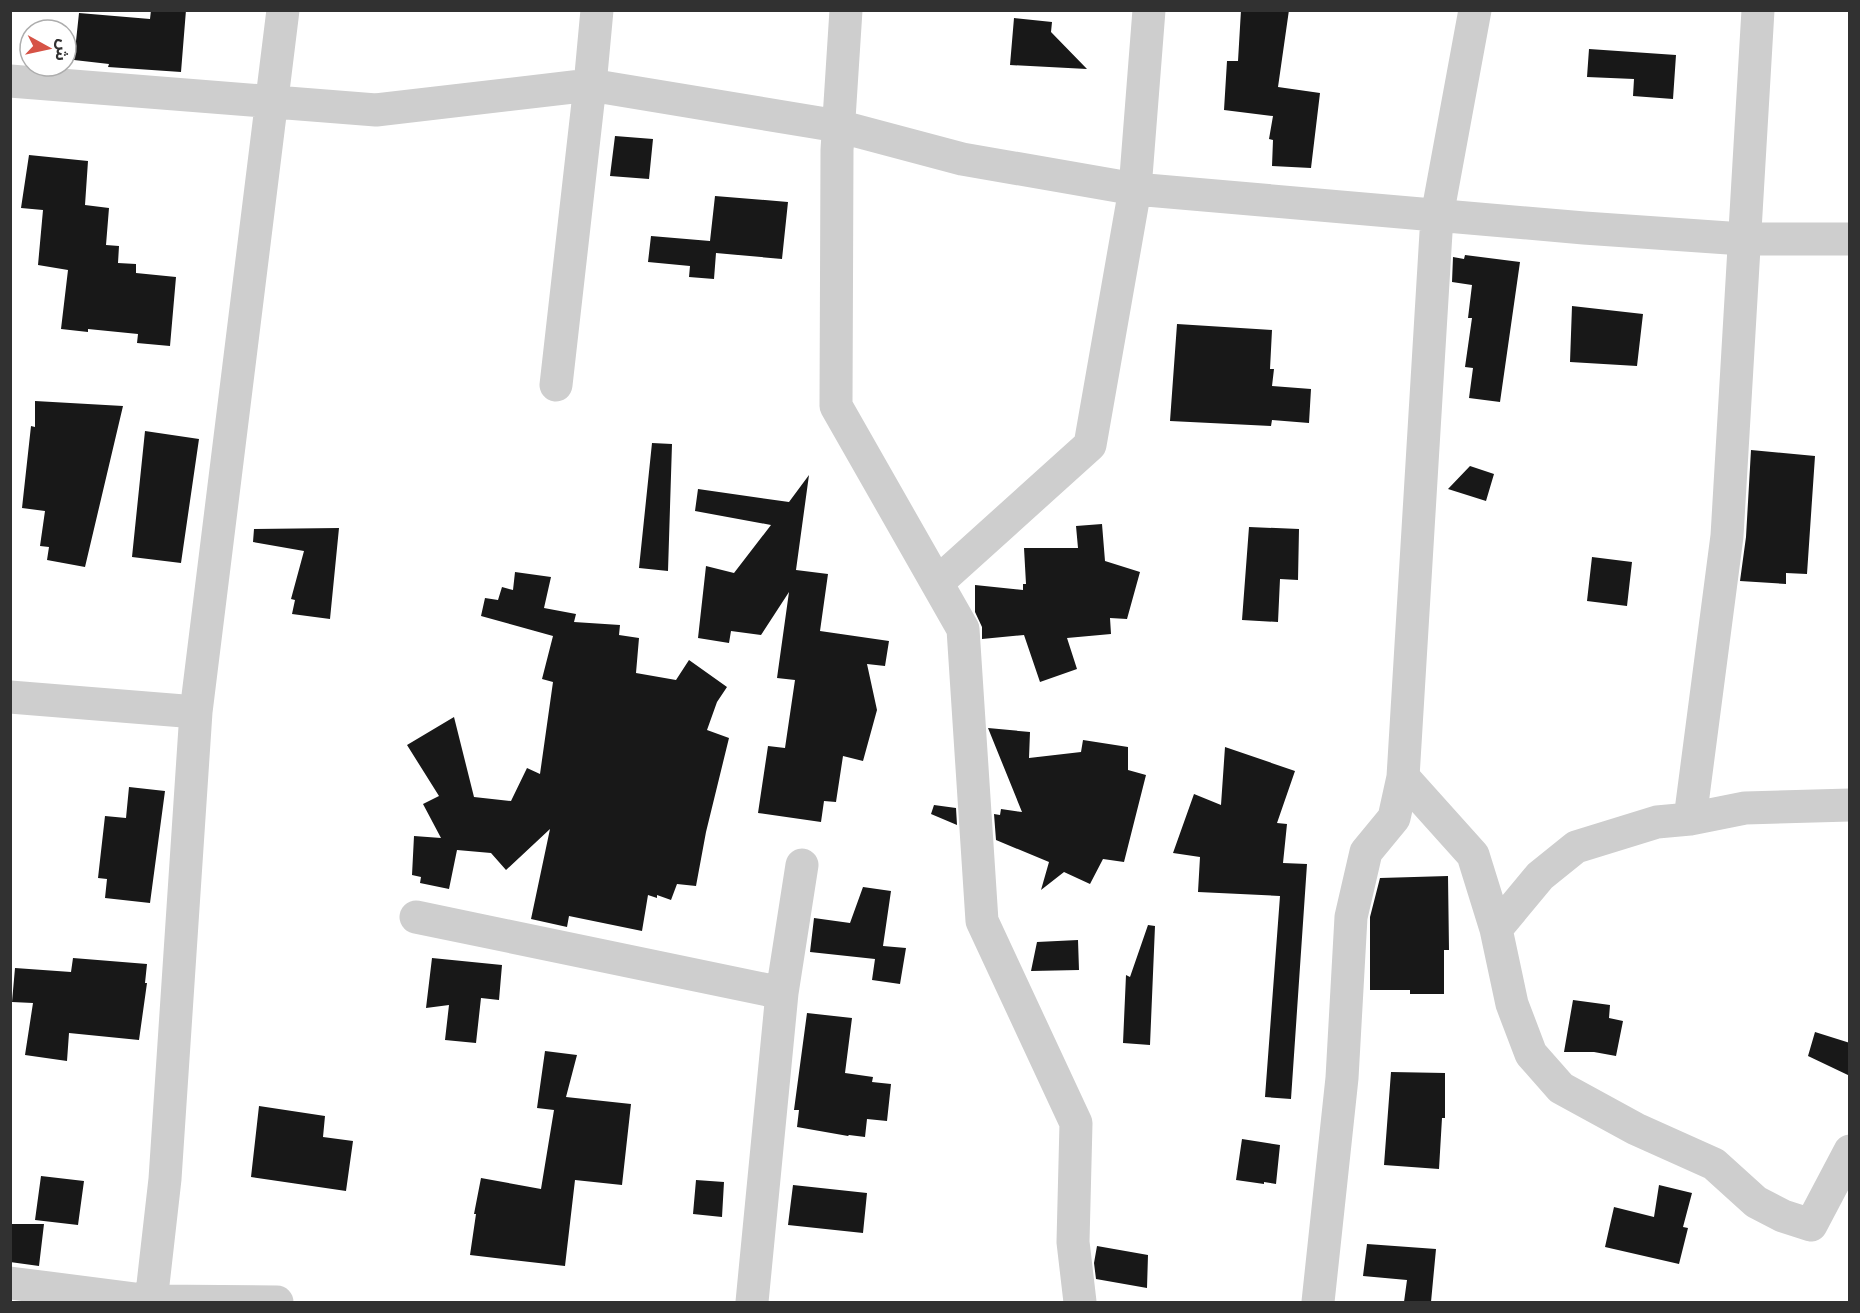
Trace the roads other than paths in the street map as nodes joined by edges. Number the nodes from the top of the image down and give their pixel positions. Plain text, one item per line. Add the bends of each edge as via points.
1 (283, 10) edge
2 (597, 10) edge
3 (846, 10) edge
4 (1149, 10) edge
5 (1475, 10) edge
6 (1758, 10) edge
7 (10, 81) edge
8 (590, 85) junction
9 (274, 101) junction
10 (838, 126) junction
11 (1135, 189) junction
12 (1437, 216) junction
13 (1743, 239) junction
14 (1850, 239) edge
15 (556, 385) dead end
16 (937, 583) junction
17 (10, 697) edge
18 (196, 712) junction
19 (1403, 777) junction
20 (1850, 805) edge
21 (1690, 819) junction
22 (802, 865) dead end
23 (416, 918) dead end
24 (1496, 929) junction
25 (782, 993) junction
26 (1850, 1151) edge
27 (1850, 1199) edge
28 (1811, 1225) junction
29 (10, 1283) edge
30 (151, 1302) edge
31 (277, 1302) edge
32 (752, 1302) edge
33 (1080, 1302) edge
34 (1318, 1302) edge

1 - 9 street
2 - 8 street
3 - 10 street
4 - 11 street
5 - 12 street
6 - 13 street
7 - 9 street
8 - 9 street via 376,110
8 - 10 street
8 - 15 street
9 - 18 street
10 - 11 street via 962,159
10 - 16 street via 836,406
11 - 12 street
11 - 16 street via 1090,445
12 - 13 street
12 - 19 street
13 - 14 street
13 - 21 street via 1727,536
16 - 33 street via 963,629 982,921 1077,1123 1073,1242
17 - 18 street
18 - 30 street via 165,1179
19 - 24 street via 1473,855
19 - 34 street via 1394,818 1366,852 1351,917 1342,1078
20 - 21 street via 1745,808
21 - 24 street via 1657,822 1576,847 1540,876
22 - 25 street
23 - 25 street
24 - 28 street via 1512,1004 1532,1054 1561,1088 1636,1129 1714,1164 1756,1202
25 - 32 street
26 - 28 street
27 - 28 street
29 - 30 street
30 - 31 street

